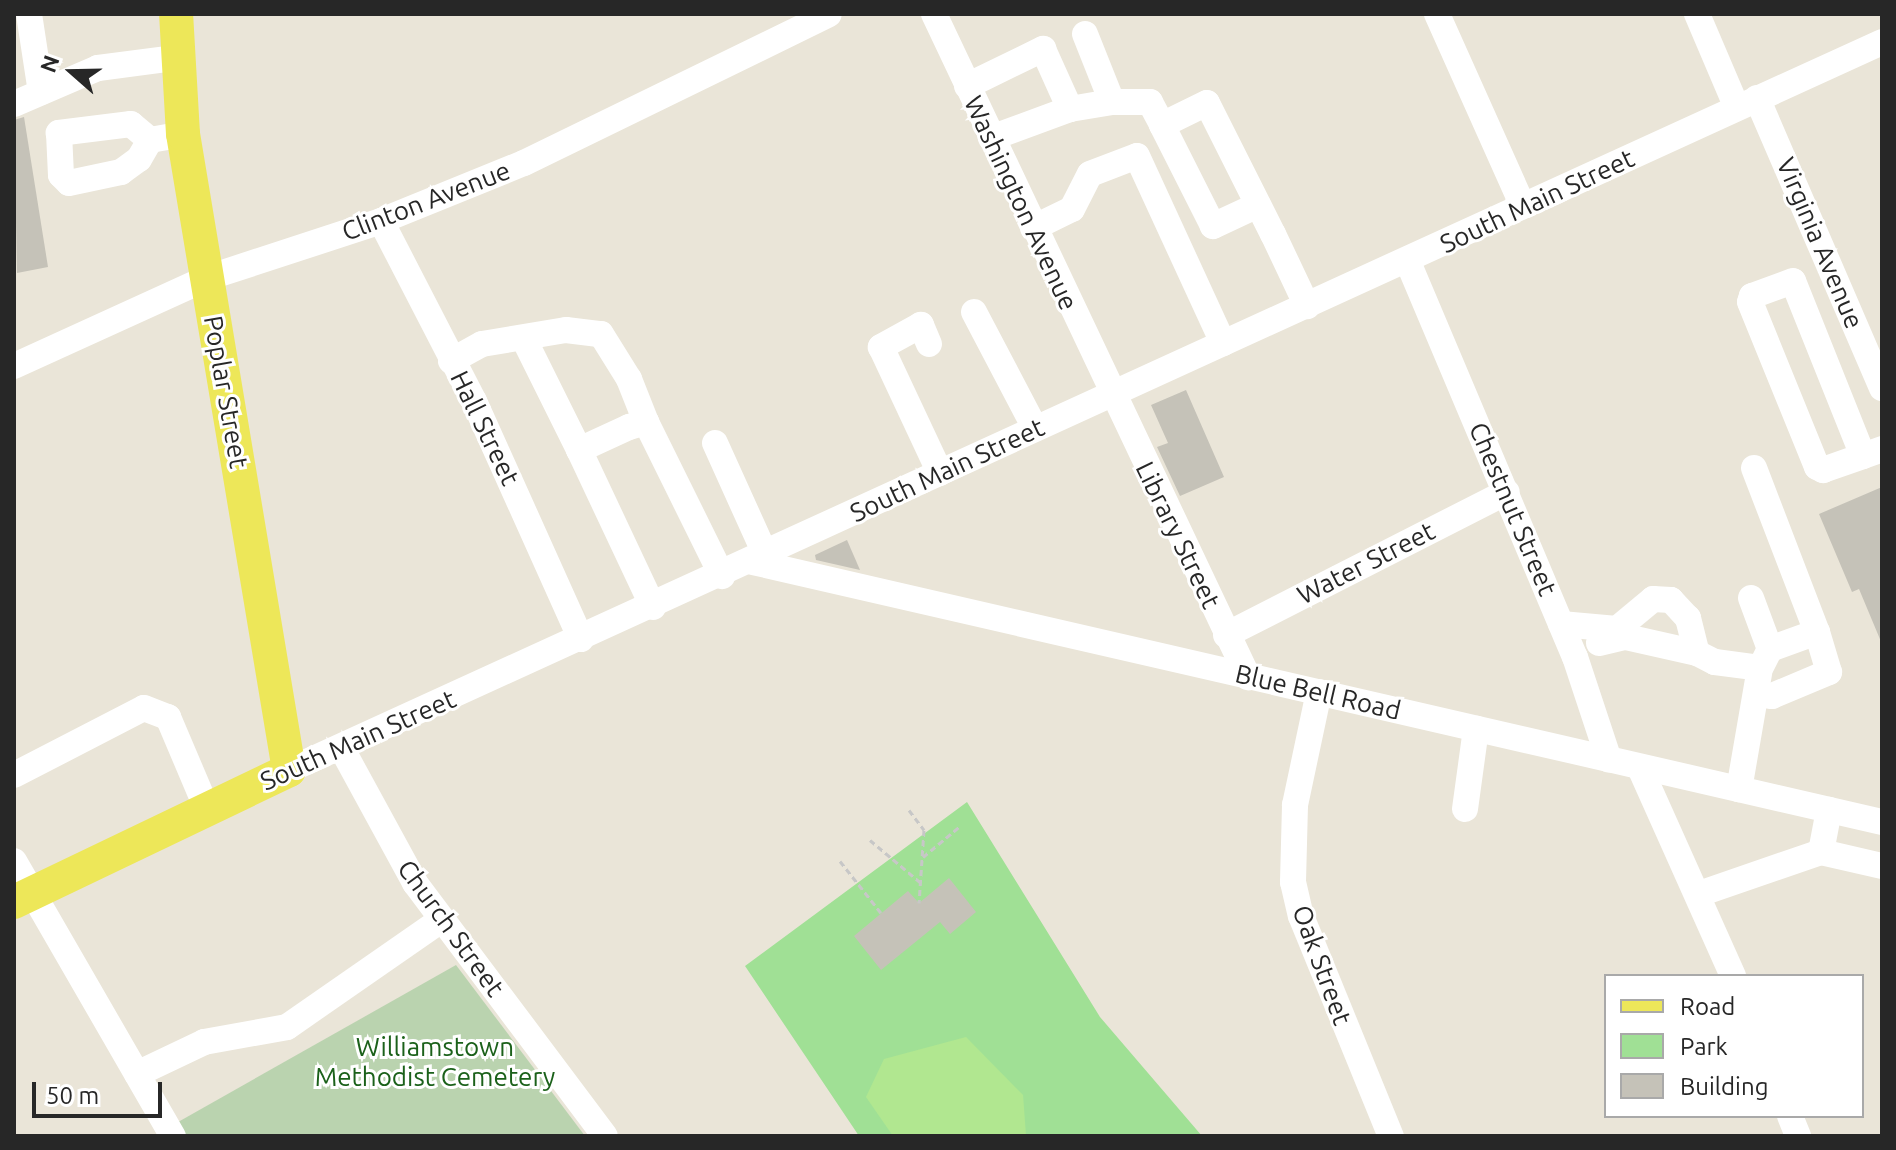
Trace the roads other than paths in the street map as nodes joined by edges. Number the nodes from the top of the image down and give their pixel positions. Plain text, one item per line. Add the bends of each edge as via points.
1 (29, 14) edge
2 (176, 14) edge
3 (829, 14) edge
4 (934, 14) edge
5 (1437, 14) edge
6 (1697, 14) edge
7 (1085, 34) dead end
8 (1882, 42) edge
9 (175, 58) junction
10 (967, 86) junction
11 (41, 92) junction
12 (1112, 102) junction
13 (1747, 103) junction
14 (14, 104) edge
15 (1070, 109) junction
16 (1162, 125) junction
17 (991, 138) junction
18 (1258, 205) junction
19 (1523, 206) junction
20 (381, 221) junction
21 (1033, 228) junction
22 (1408, 262) junction
23 (207, 278) junction
24 (1307, 306) junction
25 (974, 312) dead end
26 (524, 339) junction
27 (1223, 343) junction
28 (929, 344) dead end
29 (451, 361) junction
30 (14, 366) edge
31 (1882, 388) edge
32 (1109, 393) junction
33 (646, 422) junction
34 (1035, 428) junction
35 (715, 443) dead end
36 (579, 450) junction
37 (1873, 452) edge
38 (1754, 468) dead end
39 (940, 473) junction
40 (1507, 492) junction
41 (760, 559) junction
42 (722, 576) junction
43 (1751, 598) dead end
44 (653, 607) junction
45 (1561, 624) junction
46 (1817, 632) junction
47 (1226, 635) junction
48 (581, 639) junction
49 (1697, 653) junction
50 (1575, 657) junction
51 (1762, 670) junction
52 (1248, 677) junction
53 (1319, 692) junction
54 (1476, 729) junction
55 (342, 749) junction
56 (1609, 760) junction
57 (1640, 768) junction
58 (289, 770) junction
59 (14, 775) edge
60 (1739, 789) junction
61 (207, 809) junction
62 (1465, 809) dead end
63 (1829, 810) junction
64 (1882, 822) edge
65 (1821, 852) junction
66 (14, 861) edge
67 (1882, 866) edge
68 (1699, 894) junction
69 (24, 898) edge
70 (441, 920) junction
71 (1732, 974) edge
72 (137, 1074) junction
73 (173, 1136) edge
74 (605, 1136) edge
75 (1391, 1136) edge

1 - 11 street
2 - 9 main road, Poplar Street
3 - 20 street, Clinton Avenue via 524,163
4 - 10 street, Washington Avenue
5 - 19 street
6 - 13 street, Virginia Avenue
7 - 12 street
8 - 13 street, South Main Street
9 - 11 street via 98,68
9 - 23 main road, Poplar Street via 166,137
10 - 15 street via 1043,49
10 - 17 street, Washington Avenue
11 - 14 street
12 - 15 street
12 - 16 street via 1150,102
13 - 19 street, South Main Street
13 - 31 street, Virginia Avenue
15 - 17 street
16 - 18 street via 1213,226
16 - 18 street via 1207,103
17 - 21 street, Washington Avenue
18 - 24 street
19 - 22 street, South Main Street
20 - 23 street, Clinton Avenue
20 - 29 street, Hall Street
21 - 27 street via 1072,209 1090,174 1137,156
21 - 32 street, Washington Avenue
22 - 24 street, South Main Street
22 - 40 street, Chestnut Street
23 - 30 street, Clinton Avenue
23 - 58 main road, Poplar Street
24 - 27 street, South Main Street
25 - 34 street
26 - 29 street via 482,344
26 - 33 street via 566,330 601,334 629,379
26 - 36 street
27 - 32 street, South Main Street
28 - 39 street via 921,325 881,347
29 - 48 street, Hall Street
32 - 34 street, South Main Street
32 - 47 street, Library Street
33 - 36 street
33 - 42 street
34 - 39 street, South Main Street
35 - 41 street
36 - 44 street
37 - 37 street via 1823,470 1817,467 1750,302 1752,296 1793,281
38 - 46 street
39 - 41 street, South Main Street
40 - 45 street, Chestnut Street
40 - 47 street, Water Street
41 - 42 street, South Main Street
41 - 52 street, Blue Bell Road
42 - 44 street, South Main Street
43 - 51 street
44 - 48 street, South Main Street
45 - 49 street via 1617,629 1653,599 1671,600 1688,618
45 - 50 street, Chestnut Street
46 - 51 street
46 - 51 street via 1829,672 1772,696
47 - 52 street, Library Street
48 - 55 street, South Main Street
49 - 50 street via 1626,637 1604,641
49 - 51 street via 1715,662
50 - 56 street, Chestnut Street
51 - 60 street
52 - 53 street, Blue Bell Road
53 - 54 street, Blue Bell Road
53 - 75 street, Oak Street via 1295,805 1293,882 1301,916
54 - 56 street, Blue Bell Road
54 - 62 street
55 - 58 street, South Main Street
55 - 70 street, Church Street via 398,856
56 - 57 street, Blue Bell Road
57 - 60 street, Blue Bell Road
57 - 68 street
58 - 61 main road, South Main Street
59 - 61 street via 144,708 168,717
60 - 63 street, Blue Bell Road
61 - 69 main road, South Main Street
63 - 64 street, Blue Bell Road
63 - 65 street
65 - 67 street
65 - 68 street
66 - 69 street
68 - 71 street
69 - 72 street
70 - 72 street via 287,1027 204,1042
70 - 74 street, Church Street
72 - 73 street

